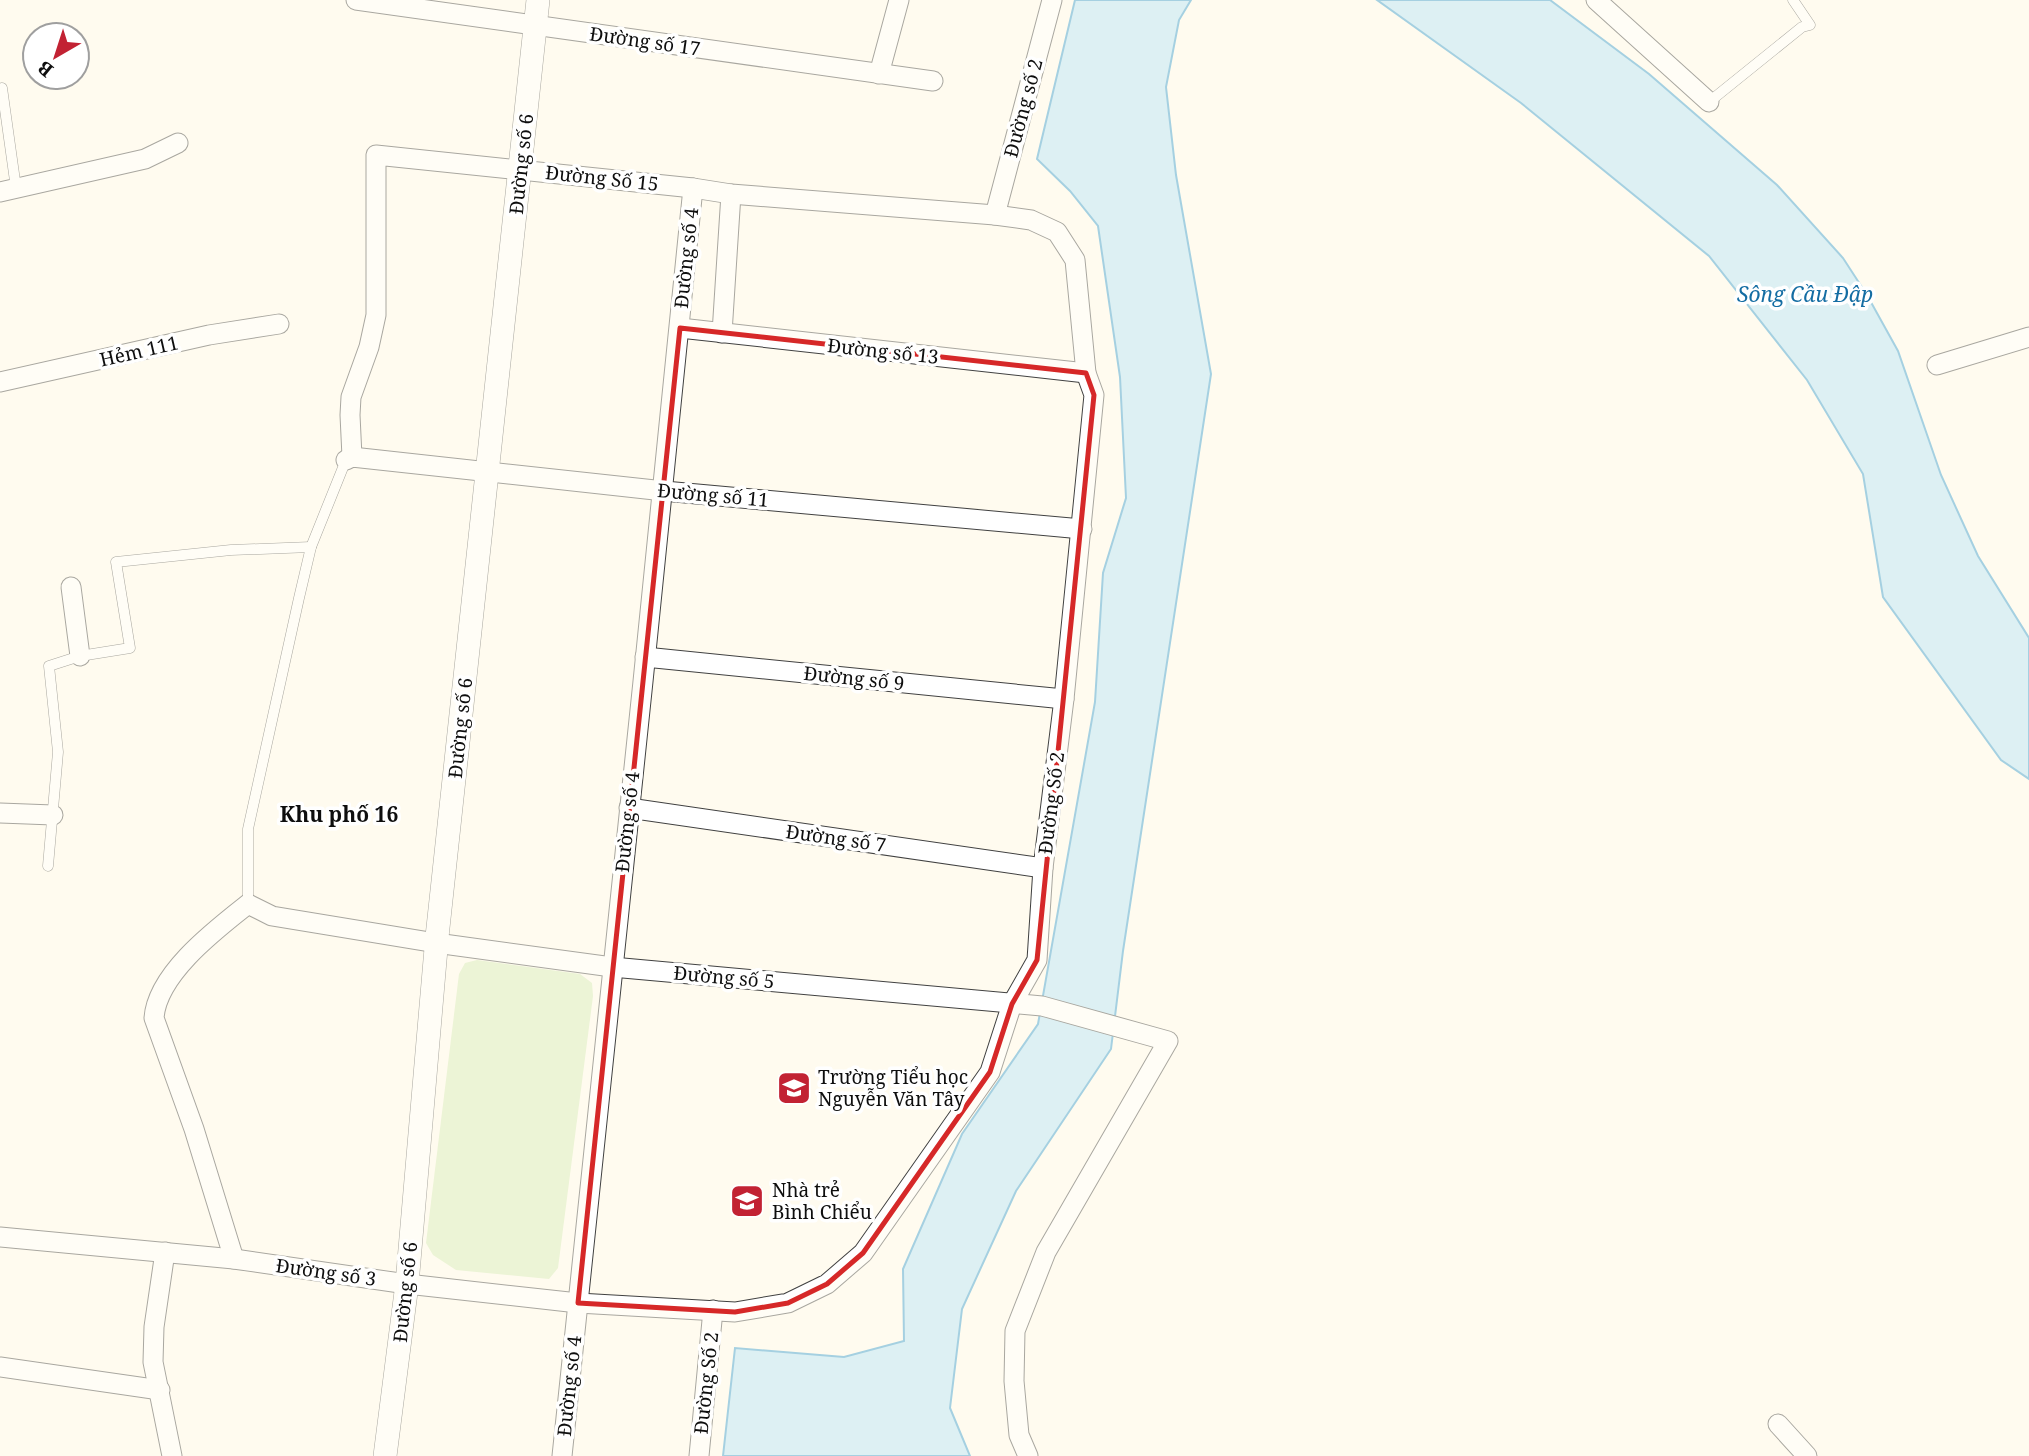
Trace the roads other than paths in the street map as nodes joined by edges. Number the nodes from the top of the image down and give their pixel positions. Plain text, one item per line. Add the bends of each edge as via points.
1 (356, 0) edge
2 (538, 0) edge
3 (899, 0) edge
4 (1052, 0) edge
5 (1596, 0) edge
6 (1793, 0) edge
7 (535, 25) junction
8 (879, 74) junction
9 (933, 81) dead end
10 (2, 88) dead end
11 (1709, 102) joint
12 (178, 143) dead end
13 (521, 170) junction
14 (693, 188) junction
15 (8, 190) edge
16 (731, 194) junction
17 (995, 215) junction
18 (279, 324) dead end
19 (680, 328) junction
20 (722, 333) junction
21 (2028, 341) edge
22 (1937, 365) dead end
23 (1086, 373) junction
24 (0, 382) edge
25 (349, 458) junction
26 (488, 471) junction
27 (664, 491) junction
28 (1082, 529) junction
29 (312, 547) junction
30 (71, 587) dead end
31 (80, 656) junction
32 (645, 657) junction
33 (1064, 699) junction
34 (629, 808) junction
35 (0, 813) edge
36 (53, 815) junction
37 (48, 866) dead end
38 (1043, 868) junction
39 (248, 904) junction
40 (436, 943) junction
41 (612, 967) junction
42 (1012, 1004) junction
43 (0, 1237) edge
44 (164, 1252) junction
45 (234, 1259) junction
46 (407, 1284) junction
47 (578, 1303) junction
48 (713, 1310) junction
49 (735, 1311) joint
50 (0, 1367) edge
51 (160, 1390) junction
52 (1778, 1424) dead end
53 (172, 1456) edge
54 (385, 1456) edge
55 (562, 1456) edge
56 (699, 1456) edge
57 (1028, 1456) edge
58 (1807, 1456) edge

1 - 7 street, Đường số 17
2 - 7 street, Đường số 6
3 - 8 street
4 - 17 street, Đường số 2
5 - 11 street
6 - 11 lane via 1810,25
7 - 8 street, Đường số 17
7 - 13 street, Đường số 6
8 - 9 street, Đường số 17
10 - 15 lane
12 - 15 street via 145,159
13 - 14 street, Đường Số 15
13 - 25 street, Đường Số 15 via 376,155 376,315 351,397
13 - 26 street, Đường số 6
14 - 16 street, Đường Số 15
14 - 19 street, Đường số 4
16 - 17 street, Đường Số 15
16 - 20 street
17 - 23 street, Đường Số 2 via 1031,220 1057,232 1075,260
18 - 24 street, Hẻm 111
19 - 20 street, Đường số 13
19 - 27 street, Đường số 4
20 - 23 street, Đường số 13
21 - 22 street
23 - 28 street, Đường Số 2 via 1094,395
25 - 26 street, Đường số 11
25 - 29 lane
26 - 27 street, Đường số 11
26 - 40 street, Đường số 6
27 - 28 street, Đường số 11
27 - 32 street, Đường số 4
28 - 33 street, Đường Số 2
29 - 31 lane via 116,562 130,648
29 - 39 lane via 248,829
30 - 31 street
31 - 36 lane via 49,666 58,752
32 - 33 street, Đường số 9
32 - 34 street, Đường số 4
33 - 38 street, Đường Số 2
34 - 38 street, Đường số 7
34 - 41 street, Đường số 4
35 - 36 street
36 - 37 lane
38 - 42 street, Đường Số 2 via 1037,960
39 - 40 street, Đường số 5 via 272,916
39 - 45 street via 210,933 163,986 154,1018
40 - 41 street, Đường số 5
40 - 46 street, Đường số 6
41 - 42 street, Đường số 5
41 - 47 street, Đường số 4
42 - 49 street, Đường Số 2 via 989,1072 863,1253 827,1284 788,1303
42 - 57 street, Đường số 5 via 1042,1006 1168,1041 1046,1252 1015,1332 1019,1435
43 - 44 street, Đường số 3
44 - 45 street, Đường số 3
44 - 51 street via 154,1327 153,1362
45 - 46 street, Đường số 3
46 - 47 street, Đường số 3
46 - 54 street, Đường số 6
47 - 48 street, Đường số 3
47 - 55 street, Đường số 4
48 - 49 street, Đường số 3
48 - 56 street, Đường Số 2
50 - 51 street
51 - 53 street
52 - 58 street

